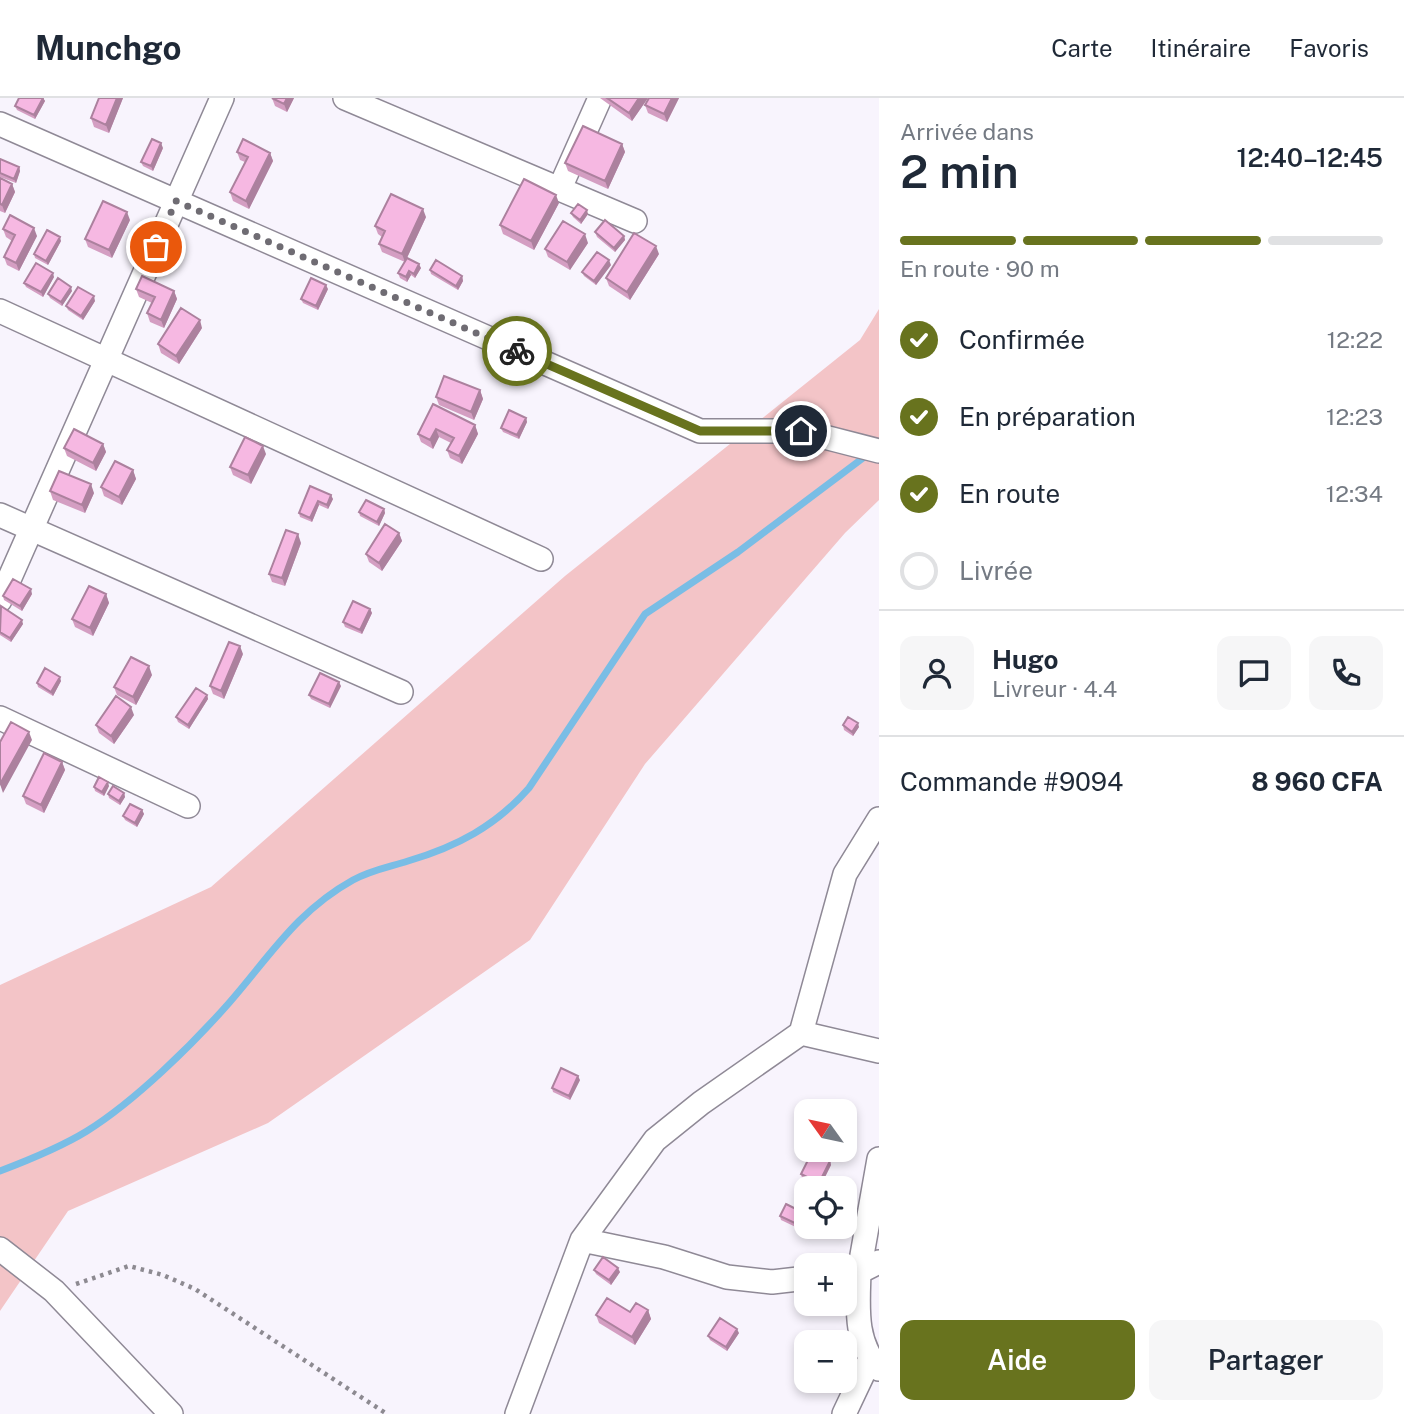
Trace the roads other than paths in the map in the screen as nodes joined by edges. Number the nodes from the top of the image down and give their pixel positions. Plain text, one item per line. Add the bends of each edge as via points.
1 (222, 98) edge
2 (345, 98) edge
3 (600, 98) edge
4 (0, 124) edge
5 (560, 188) junction
6 (176, 201) junction
7 (635, 221) dead end
8 (0, 311) edge
9 (106, 360) junction
10 (879, 451) edge
11 (0, 515) edge
12 (31, 529) junction
13 (541, 559) dead end
14 (0, 600) edge
15 (401, 691) dead end
16 (0, 718) edge
17 (188, 806) dead end
18 (879, 819) edge
19 (801, 1033) junction
20 (879, 1051) edge
21 (879, 1159) edge
22 (582, 1240) junction
23 (0, 1249) edge
24 (861, 1269) edge
25 (794, 1279) edge
26 (875, 1364) edge
27 (171, 1414) edge
28 (517, 1414) edge
29 (844, 1414) edge

1 - 6 street
2 - 5 street
3 - 5 street
4 - 6 street
5 - 7 street
6 - 9 street
6 - 10 street via 700,431 801,431
8 - 9 street
9 - 12 street
9 - 13 street
11 - 12 street
12 - 14 street
12 - 15 street
16 - 17 street
18 - 19 street via 845,874
19 - 20 street
19 - 22 street via 655,1140
21 - 24 street
22 - 25 street via 664,1257 727,1278
22 - 28 street
23 - 27 street via 54,1291
24 - 26 street via 861,1343
26 - 29 street

